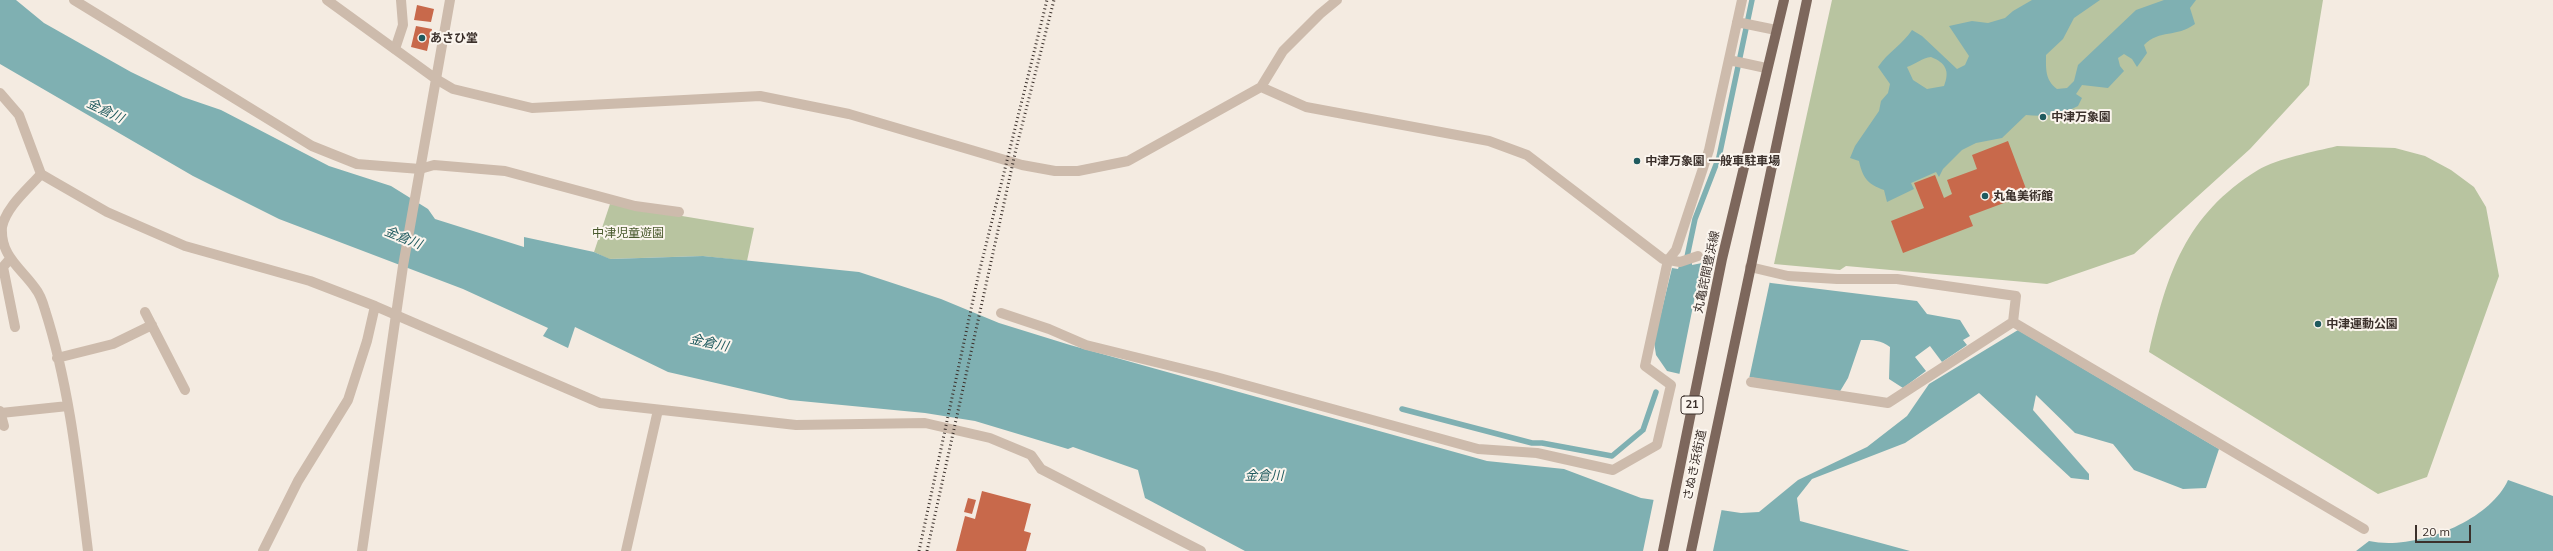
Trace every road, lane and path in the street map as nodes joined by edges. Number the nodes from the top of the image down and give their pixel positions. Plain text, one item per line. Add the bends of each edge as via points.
1 (74, 0) edge
2 (327, 0) edge
3 (401, 0) edge
4 (450, 0) edge
5 (1337, 0) edge
6 (1742, 0) edge
7 (1784, 0) edge
8 (1807, 0) edge
9 (1740, 22) junction
10 (1776, 30) junction
11 (396, 49) junction
12 (1731, 61) junction
13 (1766, 68) junction
14 (436, 79) junction
15 (1261, 88) junction
16 (0, 93) edge
17 (420, 168) junction
18 (41, 174) junction
19 (679, 212) dead end
20 (1, 243) edge
21 (1695, 257) dead end
22 (9, 260) junction
23 (1668, 260) junction
24 (1750, 267) junction
25 (375, 306) junction
26 (145, 312) dead end
27 (1001, 313) dead end
28 (396, 314) junction
29 (2013, 322) junction
30 (152, 325) junction
31 (15, 327) dead end
32 (57, 358) junction
33 (1750, 382) dead end
34 (185, 390) dead end
35 (68, 406) junction
36 (658, 410) junction
37 (0, 412) edge
38 (4, 426) dead end
39 (2364, 529) dead end
40 (88, 551) edge
41 (263, 551) edge
42 (362, 551) edge
43 (626, 551) edge
44 (1201, 551) edge
45 (1663, 551) edge
46 (1691, 551) edge

1 - 17 street via 312,146 357,164
2 - 11 street
3 - 11 street via 403,25
4 - 14 street
5 - 15 street via 1283,51
6 - 9 street
7 - 10 main road, 丸亀詫間豊浜線 / 21
8 - 24 main road, 21
9 - 10 street
9 - 12 street
10 - 13 main road, 丸亀詫間豊浜線 / 21
11 - 14 street
12 - 13 street
12 - 23 street via 1709,150 1676,250
13 - 45 main road, 丸亀詫間豊浜線 / 21 via 1722,259
14 - 15 street via 453,89 532,108 760,96 849,114 1022,165 1055,171 1100,168 1128,161
14 - 17 street
15 - 23 street via 1306,108 1490,141 1527,156 1630,229 1663,259
16 - 18 street via 19,115
17 - 19 street via 434,165 505,171 635,206
17 - 28 street
18 - 20 street via 8,212 2,227
18 - 25 street via 107,212 185,246 310,281
20 - 22 street
21 - 23 street via 1680,262
22 - 31 street via 3,267
22 - 32 street via 36,289 45,310
23 - 27 street via 1645,366 1671,385 1657,445 1613,470 1537,453 1478,450 1216,377 1086,345 1049,328
24 - 29 street via 1788,276 1897,280 2016,296
24 - 46 main road, さぬき浜街道 / 21
25 - 28 street
25 - 41 street via 348,400 298,481
26 - 30 street
28 - 36 street via 600,403
28 - 42 street
29 - 33 street via 1888,403
29 - 39 street
30 - 32 street via 113,344
30 - 34 street
32 - 35 street
35 - 37 street
35 - 40 street
36 - 43 street
36 - 44 street via 796,425 925,423 990,438 1031,455 1041,469
37 - 38 street

